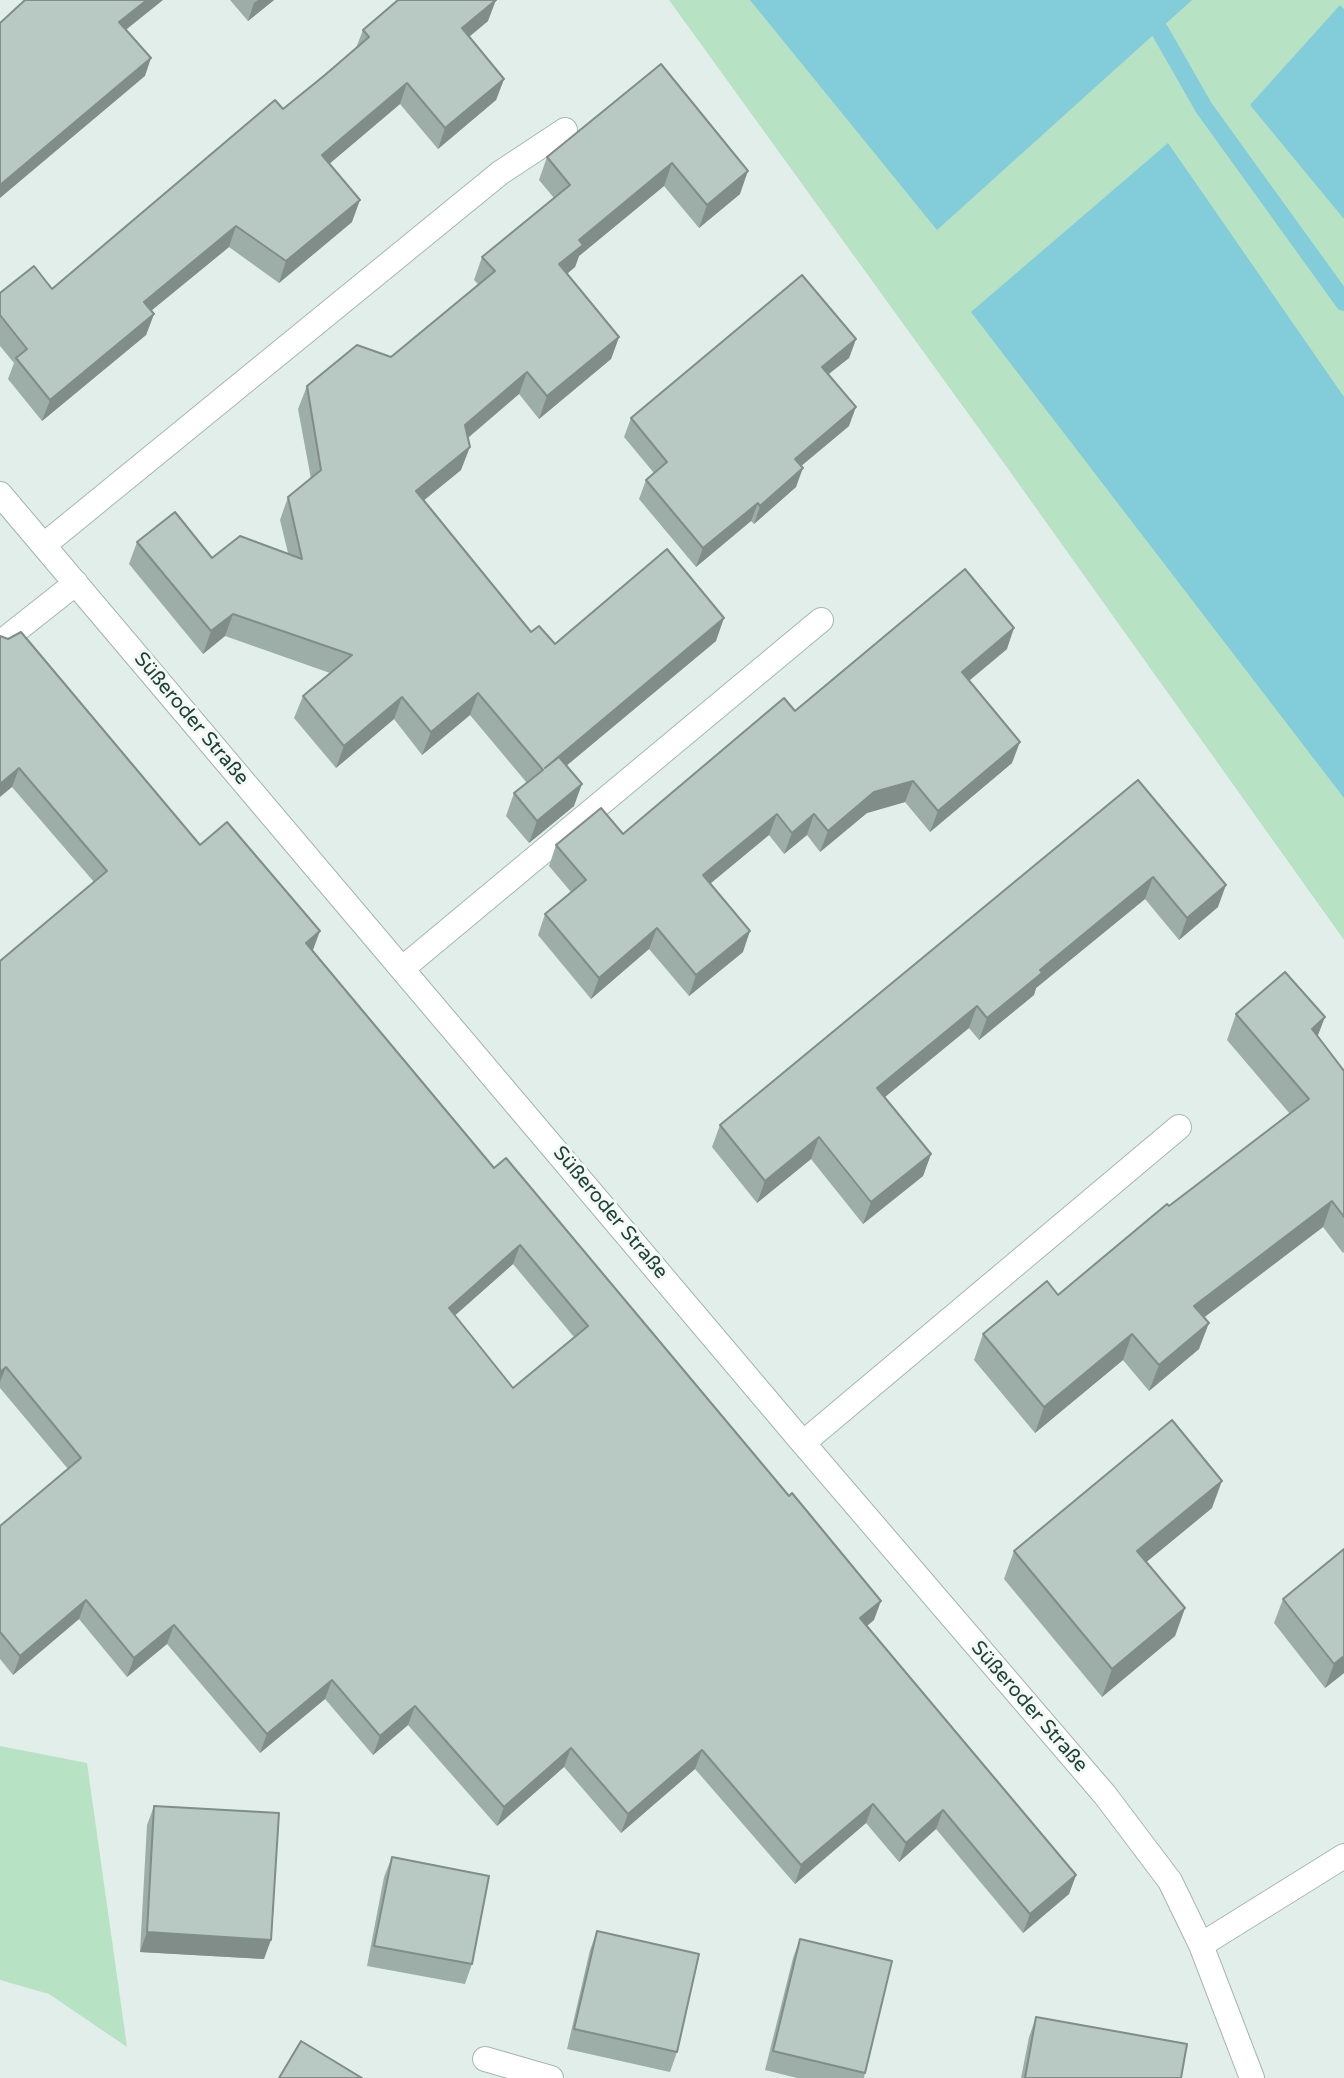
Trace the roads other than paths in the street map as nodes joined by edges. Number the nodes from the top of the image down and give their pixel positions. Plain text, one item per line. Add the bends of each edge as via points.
1 (565, 130) dead end
2 (0, 494) edge
3 (44, 545) junction
4 (76, 583) junction
5 (821, 620) dead end
6 (0, 643) edge
7 (403, 968) junction
8 (1179, 1127) dead end
9 (803, 1443) junction
10 (1344, 1856) edge
11 (1201, 1945) junction
12 (485, 2059) dead end
13 (551, 2078) edge
14 (1252, 2078) edge

1 - 3 street via 500,173
2 - 3 street, Süßeroder Straße
3 - 4 street, Süßeroder Straße
4 - 6 street
4 - 7 street, Süßeroder Straße
5 - 7 street
7 - 9 street, Süßeroder Straße
8 - 9 street
9 - 11 street, Süßeroder Straße via 1105,1795 1170,1881
10 - 11 street
11 - 14 street, Süßeroder Straße
12 - 13 street

